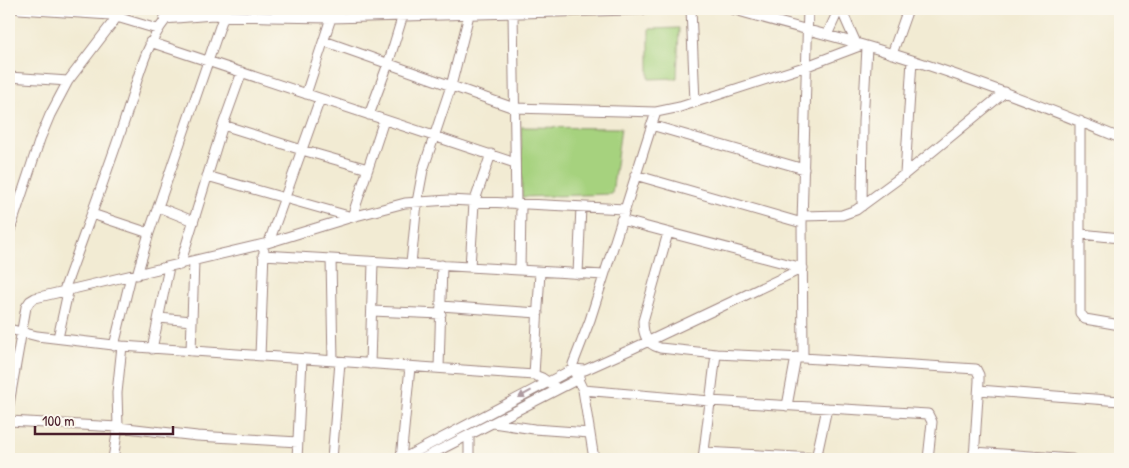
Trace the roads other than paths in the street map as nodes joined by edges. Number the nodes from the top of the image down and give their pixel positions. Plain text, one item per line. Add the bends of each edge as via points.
1 (20, 9) edge
2 (123, 9) edge
3 (175, 9) edge
4 (667, 9) edge
5 (691, 9) edge
6 (732, 9) edge
7 (808, 9) edge
8 (840, 9) edge
9 (908, 9) edge
10 (556, 11) edge
11 (212, 12) edge
12 (225, 12) edge
13 (365, 12) edge
14 (425, 12) edge
15 (495, 12) edge
16 (752, 12) edge
17 (112, 13) edge
18 (292, 13) edge
19 (513, 13) junction
20 (403, 15) junction
21 (469, 15) junction
22 (331, 18) junction
23 (164, 19) junction
24 (158, 29) junction
25 (808, 29) junction
26 (827, 35) junction
27 (324, 41) junction
28 (150, 42) junction
29 (861, 45) junction
30 (892, 54) junction
31 (912, 60) junction
32 (209, 61) junction
33 (388, 64) junction
34 (807, 66) junction
35 (242, 72) junction
36 (9, 77) edge
37 (68, 81) junction
38 (451, 86) junction
39 (1005, 92) junction
40 (306, 94) junction
41 (320, 99) junction
42 (695, 102) junction
43 (514, 108) junction
44 (656, 112) junction
45 (369, 115) junction
46 (384, 120) junction
47 (1080, 122) junction
48 (223, 125) junction
49 (651, 125) junction
50 (435, 136) junction
51 (1120, 138) edge
52 (302, 150) junction
53 (491, 154) junction
54 (515, 162) junction
55 (368, 169) junction
56 (804, 169) junction
57 (905, 174) junction
58 (207, 176) junction
59 (635, 176) junction
60 (284, 199) junction
61 (417, 202) junction
62 (474, 203) junction
63 (518, 204) junction
64 (862, 206) junction
65 (158, 207) junction
66 (581, 207) junction
67 (624, 209) junction
68 (92, 214) junction
69 (352, 217) junction
70 (803, 219) junction
71 (621, 220) junction
72 (193, 221) junction
73 (149, 232) junction
74 (9, 233) edge
75 (668, 233) junction
76 (1081, 234) junction
77 (1120, 238) edge
78 (267, 243) junction
79 (263, 255) junction
80 (331, 259) junction
81 (194, 261) junction
82 (373, 262) junction
83 (412, 264) junction
84 (180, 265) junction
85 (442, 266) junction
86 (470, 267) junction
87 (169, 268) junction
88 (803, 268) junction
89 (520, 270) junction
90 (540, 272) junction
91 (578, 274) junction
92 (134, 275) junction
93 (604, 275) junction
94 (65, 292) junction
95 (441, 310) junction
96 (372, 311) junction
97 (538, 313) junction
98 (159, 318) junction
99 (192, 321) junction
100 (1120, 325) edge
101 (9, 329) edge
102 (21, 334) junction
103 (58, 338) junction
104 (648, 342) junction
105 (118, 346) junction
106 (152, 349) junction
107 (191, 351) junction
108 (716, 354) junction
109 (260, 356) junction
110 (800, 357) junction
111 (302, 359) junction
112 (336, 362) junction
113 (370, 364) junction
114 (410, 367) junction
115 (439, 368) junction
116 (573, 369) junction
117 (585, 370) junction
118 (534, 375) junction
119 (578, 379) junction
120 (548, 382) junction
121 (558, 389) junction
122 (583, 390) junction
123 (979, 390) junction
124 (710, 401) junction
125 (1120, 401) edge
126 (9, 404) edge
127 (787, 406) junction
128 (827, 408) junction
129 (9, 421) edge
130 (493, 423) junction
131 (118, 427) junction
132 (590, 433) junction
133 (469, 435) junction
134 (298, 442) junction
135 (974, 455) edge
136 (704, 456) edge
137 (816, 458) edge
138 (113, 459) edge
139 (297, 459) edge
140 (332, 459) edge
141 (401, 459) edge
142 (422, 459) edge
143 (468, 459) edge
144 (594, 459) edge
145 (928, 459) edge
146 (1072, 459) edge

1 - 17 street
2 - 17 street
3 - 23 street
4 - 10 street
5 - 42 street
6 - 16 street
7 - 25 street
8 - 26 street
8 - 29 street
9 - 30 street
10 - 19 street
11 - 12 street
11 - 23 street
12 - 18 street
12 - 32 street
13 - 20 street
13 - 22 street
14 - 20 street
14 - 21 street
15 - 19 street
15 - 21 street
16 - 25 street
17 - 24 street
17 - 37 street
18 - 22 street
19 - 43 street
20 - 33 street
21 - 38 street
22 - 27 street
23 - 24 street
24 - 28 street
25 - 26 street
25 - 34 street
26 - 29 street
27 - 33 street
27 - 40 street
28 - 32 street
28 - 68 street
29 - 30 street
29 - 34 street
29 - 64 street
30 - 31 street
31 - 39 street
31 - 57 street
32 - 35 street
32 - 65 street
33 - 38 street
33 - 45 street
34 - 42 street
34 - 56 street
35 - 40 street
35 - 48 street
36 - 37 street
37 - 74 street via 40,139
38 - 43 street
38 - 50 street
39 - 47 street
39 - 57 street
40 - 41 street
41 - 45 street
41 - 52 street
42 - 44 street
43 - 44 street
43 - 54 street
44 - 49 street
45 - 46 street
46 - 50 street
46 - 55 street
47 - 51 street
47 - 76 street
48 - 52 street
48 - 58 street
49 - 56 street
49 - 59 street
50 - 53 street
50 - 61 street via 423,170
52 - 55 street
52 - 60 street
53 - 54 street
53 - 62 street
54 - 63 street
55 - 69 street
56 - 70 street
57 - 64 street
58 - 60 street
58 - 72 street
59 - 67 street
59 - 70 street
60 - 69 street
60 - 78 street
61 - 62 street via 449,200
61 - 69 street
61 - 83 street
62 - 63 street
62 - 86 street
63 - 66 street
63 - 89 street
64 - 70 street via 849,214
65 - 72 street
65 - 73 street
66 - 67 street
66 - 91 street
67 - 71 street
68 - 73 street
68 - 94 street
69 - 78 street
70 - 88 street
71 - 75 street
71 - 93 street
72 - 84 street
73 - 92 street
75 - 88 street
75 - 104 street via 643,321
76 - 77 street
76 - 100 street via 1080,314 1085,319
78 - 79 street
78 - 81 street
79 - 80 street
79 - 109 street
80 - 82 street
80 - 112 street
81 - 84 street
81 - 99 street
82 - 83 street
82 - 96 street
83 - 85 street
84 - 87 street
85 - 86 street
85 - 95 street
86 - 89 street
87 - 92 street
87 - 98 street
88 - 104 street
88 - 110 street
89 - 90 street
90 - 91 street
90 - 97 street
91 - 93 street
92 - 94 street
92 - 105 street
93 - 116 street
94 - 102 street via 30,301
94 - 103 street
95 - 96 street
95 - 97 street
95 - 115 street
96 - 113 street
97 - 118 street
98 - 99 street
98 - 106 street
99 - 107 street
101 - 102 street
102 - 103 street
102 - 126 street
103 - 105 street
104 - 108 street via 660,348
104 - 117 street
105 - 106 street
105 - 131 street
106 - 107 street
107 - 109 street
108 - 110 street
108 - 124 street
109 - 111 street
110 - 123 street via 976,368
110 - 127 street
111 - 112 street
111 - 134 street
112 - 113 street
112 - 140 street
113 - 114 street
114 - 115 street
114 - 141 street
115 - 118 street
116 - 117 street
116 - 119 street
116 - 120 street
117 - 119 street
118 - 120 street
119 - 121 street
119 - 122 street
120 - 121 street
120 -> 141 street
121 - 130 street
122 - 124 street
122 - 132 street
123 - 125 street
123 - 135 street
124 - 127 street
124 - 136 street
127 - 128 street
128 - 137 street
128 - 145 street via 928,414 932,422
129 - 131 street
130 - 132 street
130 - 133 street
131 - 134 street
131 - 138 street
132 - 144 street
133 - 142 street
133 - 143 street
134 - 139 street
135 - 146 street
136 - 137 street

